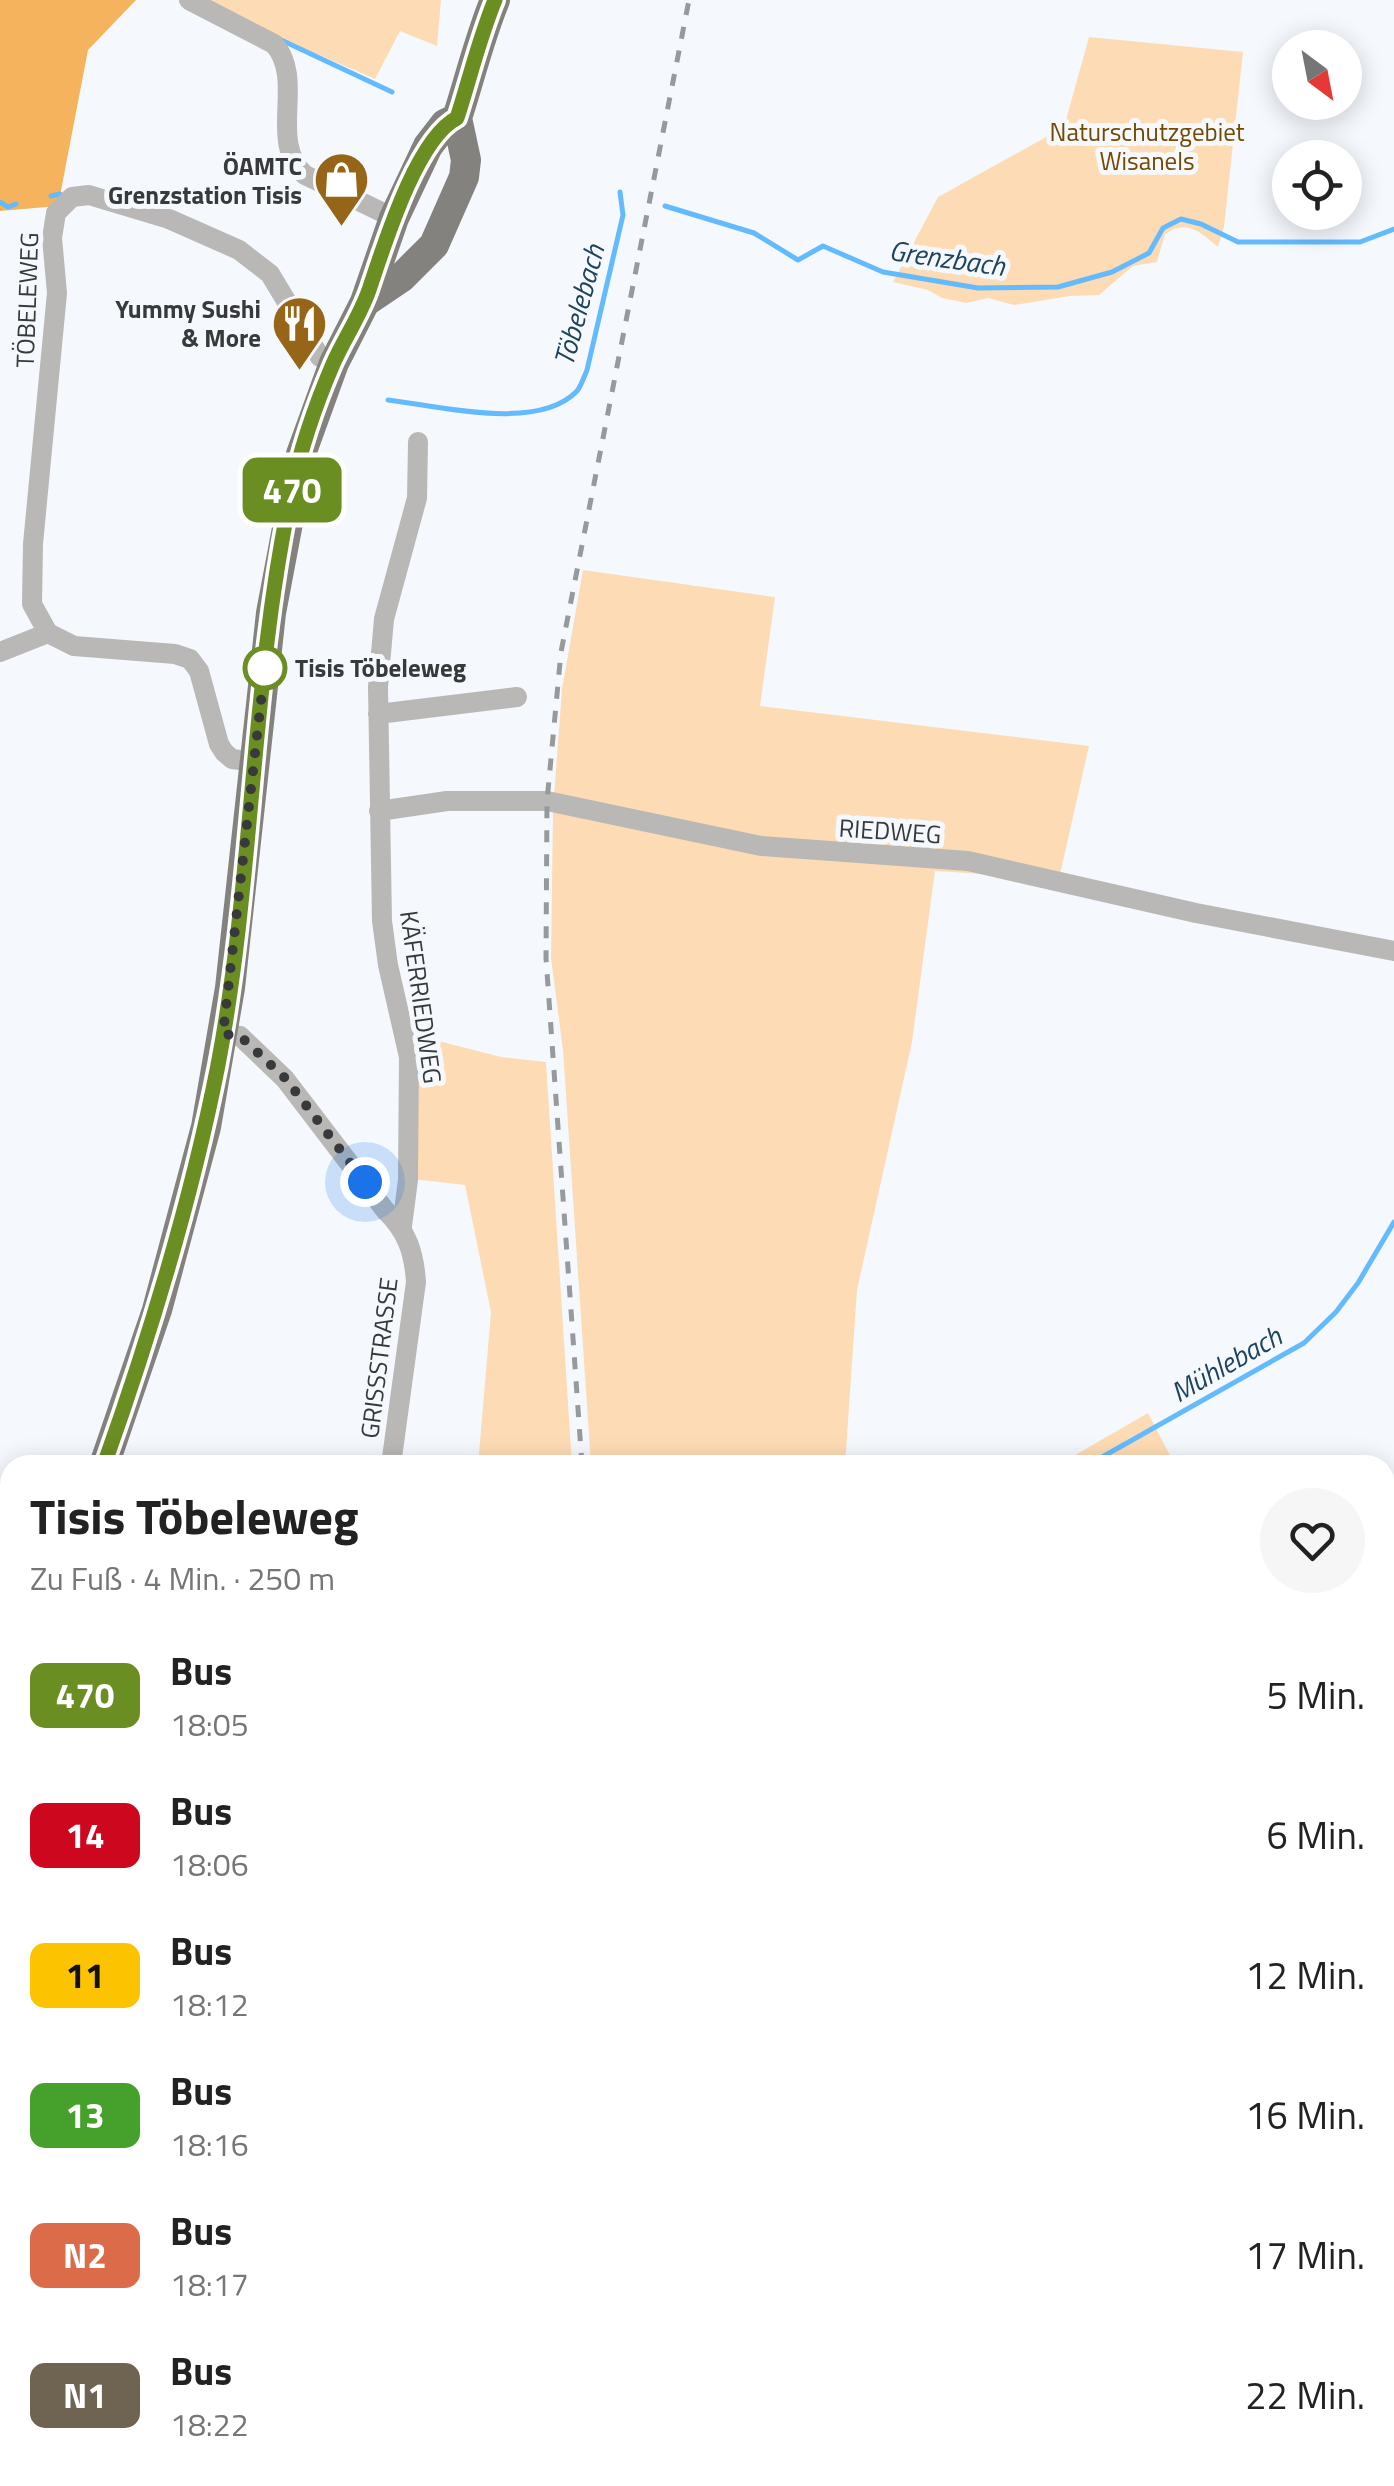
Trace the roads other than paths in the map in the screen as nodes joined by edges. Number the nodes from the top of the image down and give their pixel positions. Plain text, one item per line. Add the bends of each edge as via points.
1 (189, 0) edge
2 (495, 0) edge
3 (457, 118) junction
4 (394, 218) junction
5 (365, 302) junction
6 (334, 363) junction
7 (418, 442) dead end
8 (48, 634) junction
9 (0, 652) edge
10 (517, 696) dead end
11 (378, 714) junction
12 (256, 762) junction
13 (379, 811) junction
14 (1394, 950) edge
15 (223, 1034) junction
16 (402, 1226) junction
17 (108, 1455) edge
18 (392, 1455) edge

1 - 4 street via 282,53 294,165
2 - 3 main road
3 - 4 main road via 428,146
3 - 5 main road via 464,177 434,245
4 - 5 main road
5 - 6 main road
6 - 8 street, TÖBELEWEG via 320,357 270,274 239,250 104,199 82,196 64,204 53,227 57,293 33,544 32,604
6 - 12 main road via 290,496
7 - 11 street, KÄFERRIEDWEG via 416,498 384,619
8 - 9 street
8 - 12 street via 74,646 190,659 218,744 232,759
10 - 11 street
11 - 13 street, KÄFERRIEDWEG
12 - 15 main road
13 - 14 street, RIEDWEG via 446,801 547,800 760,846 968,861
13 - 16 street, KÄFERRIEDWEG via 382,920 410,1057
15 - 16 street, GRISSSTRASSE via 240,1036 285,1078
15 - 17 main road via 172,1259
16 - 18 street, GRISSSTRASSE via 416,1282

